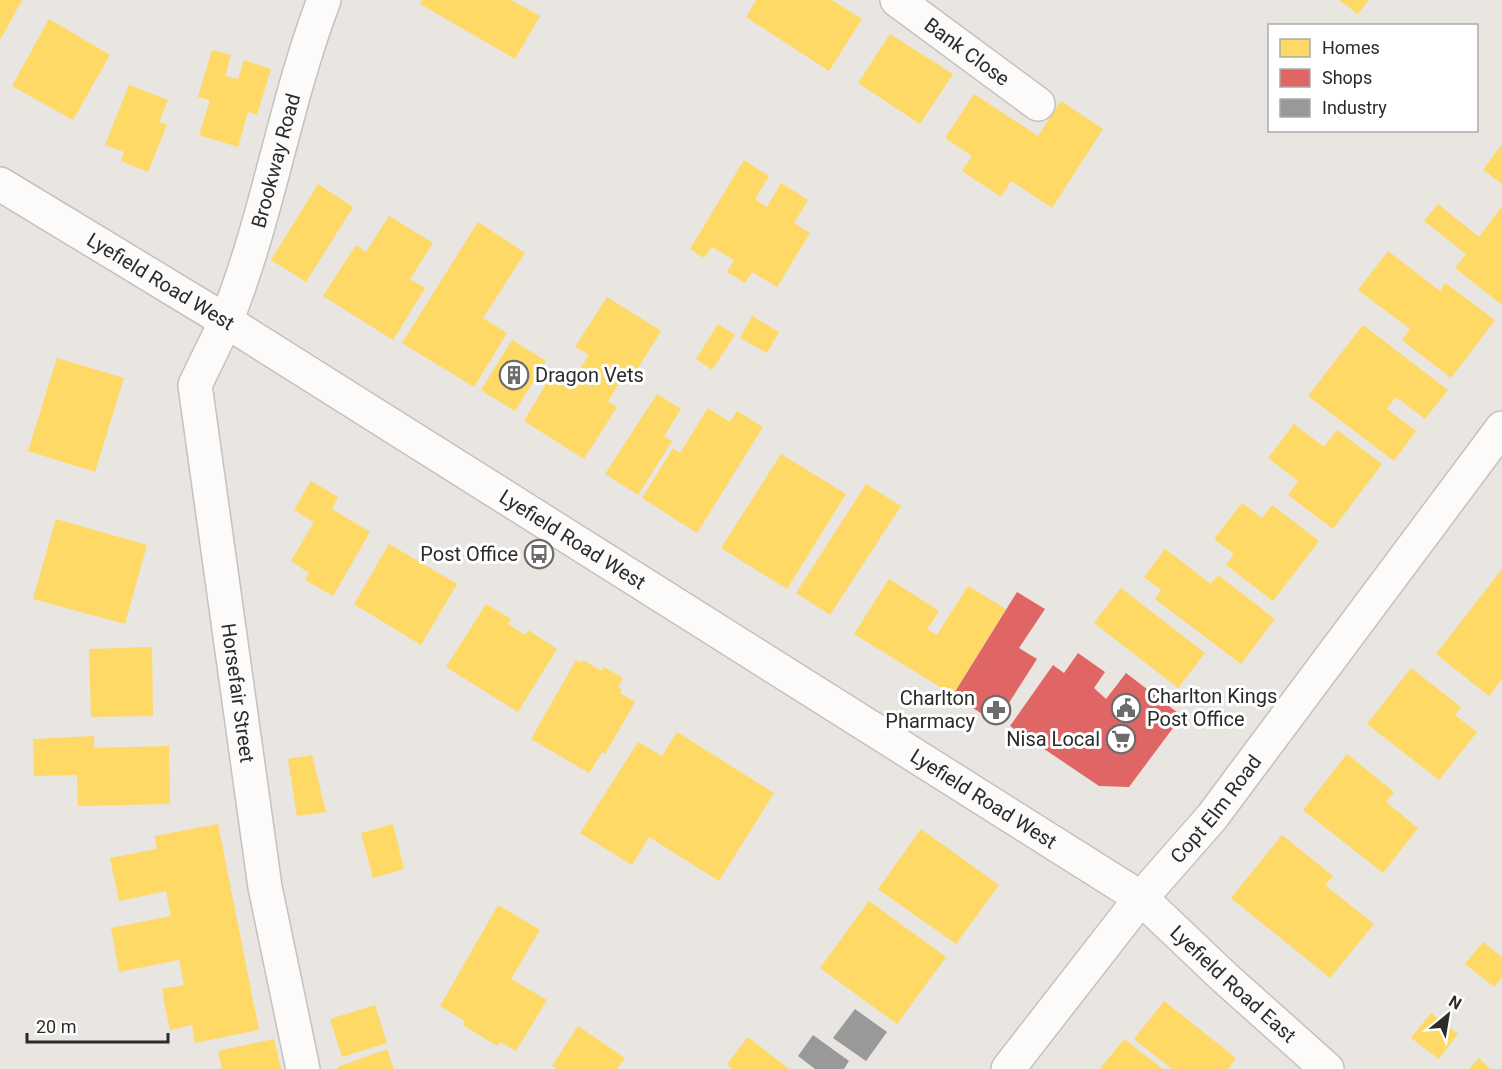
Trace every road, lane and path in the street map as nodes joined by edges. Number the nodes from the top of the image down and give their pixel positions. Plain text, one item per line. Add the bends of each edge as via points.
1 (324, 0) edge
2 (897, 0) edge
3 (1038, 104) dead end
4 (0, 184) edge
5 (226, 321) junction
6 (1502, 428) edge
7 (1141, 898) junction
8 (303, 1069) edge
9 (1008, 1069) edge
10 (1328, 1069) edge

1 - 5 street, Brookway Road via 304,54 246,270
2 - 3 street, Bank Close
4 - 5 street, Lyefield Road West
5 - 7 street, Lyefield Road West
5 - 8 street, Horsefair Street via 195,385 265,887
6 - 7 street, Copt Elm Road via 1212,817
7 - 9 street, Copt Elm Road
7 - 10 street, Lyefield Road East

